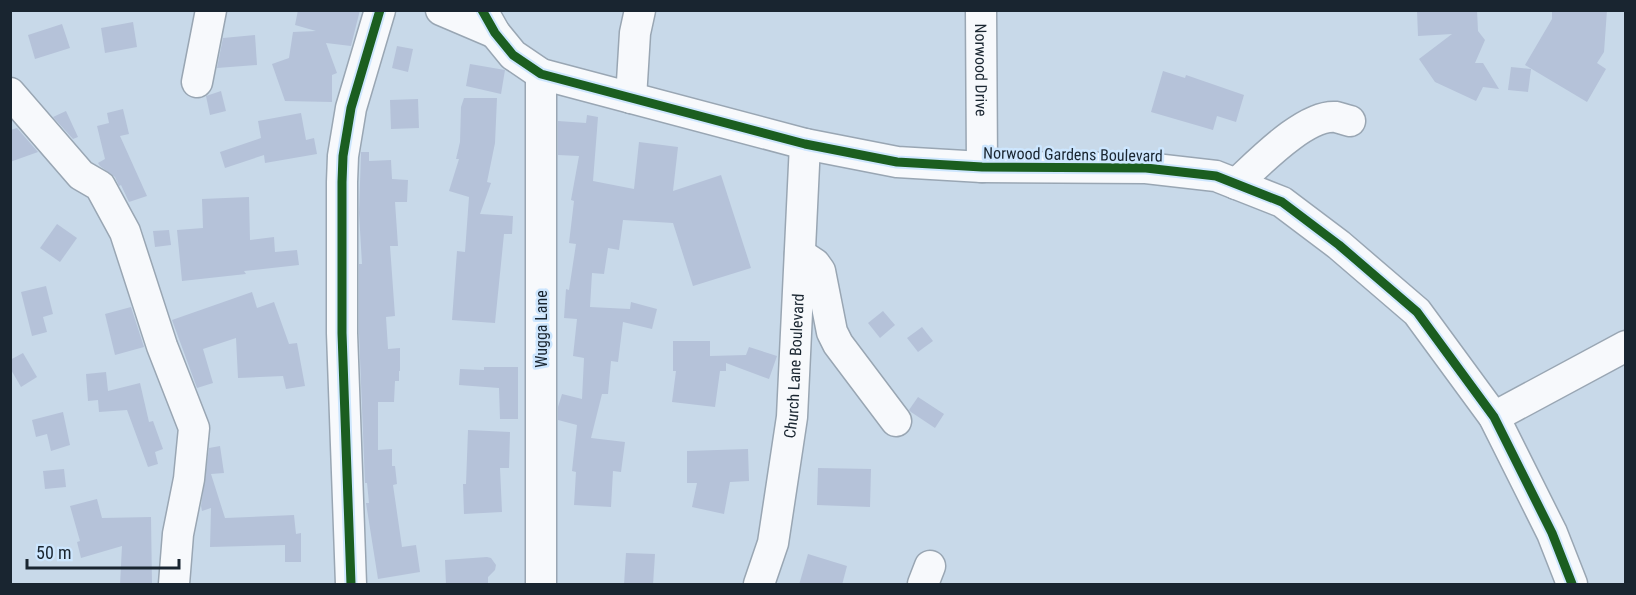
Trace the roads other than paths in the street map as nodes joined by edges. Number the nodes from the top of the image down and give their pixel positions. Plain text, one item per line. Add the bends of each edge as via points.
1 (212, 10) edge
2 (380, 10) edge
3 (441, 10) edge
4 (640, 10) edge
5 (981, 10) edge
6 (488, 22) edge
7 (541, 74) junction
8 (197, 82) dead end
9 (10, 93) edge
10 (631, 98) junction
11 (1350, 121) dead end
12 (805, 144) junction
13 (982, 167) junction
14 (1236, 184) junction
15 (800, 254) junction
16 (1626, 346) edge
17 (1494, 417) junction
18 (896, 421) dead end
19 (174, 585) edge
20 (351, 585) edge
21 (541, 585) edge
22 (759, 585) edge
23 (1572, 585) edge

1 - 8 street
2 - 20 street via 351,108 343,156 342,333
3 - 6 street
4 - 10 street
5 - 13 street, Norwood Drive
6 - 7 street, Norwood Gardens Boulevard via 513,55
7 - 10 street, Norwood Gardens Boulevard
7 - 21 street, Wugga Lane
9 - 19 street via 81,175 100,186 125,232 194,428
10 - 12 street, Norwood Gardens Boulevard
11 - 14 street via 1324,118 1305,127 1282,142
12 - 13 street, Norwood Gardens Boulevard via 897,162
12 - 15 street, Church Lane Boulevard
13 - 14 street, Norwood Gardens Boulevard via 1146,168 1216,176
14 - 17 street, Norwood Gardens Boulevard via 1282,202 1417,312
15 - 18 street via 820,271 838,344
15 - 22 street, Church Lane Boulevard via 792,417 772,543
16 - 17 street
17 - 23 street, Norwood Gardens Boulevard via 1552,533

